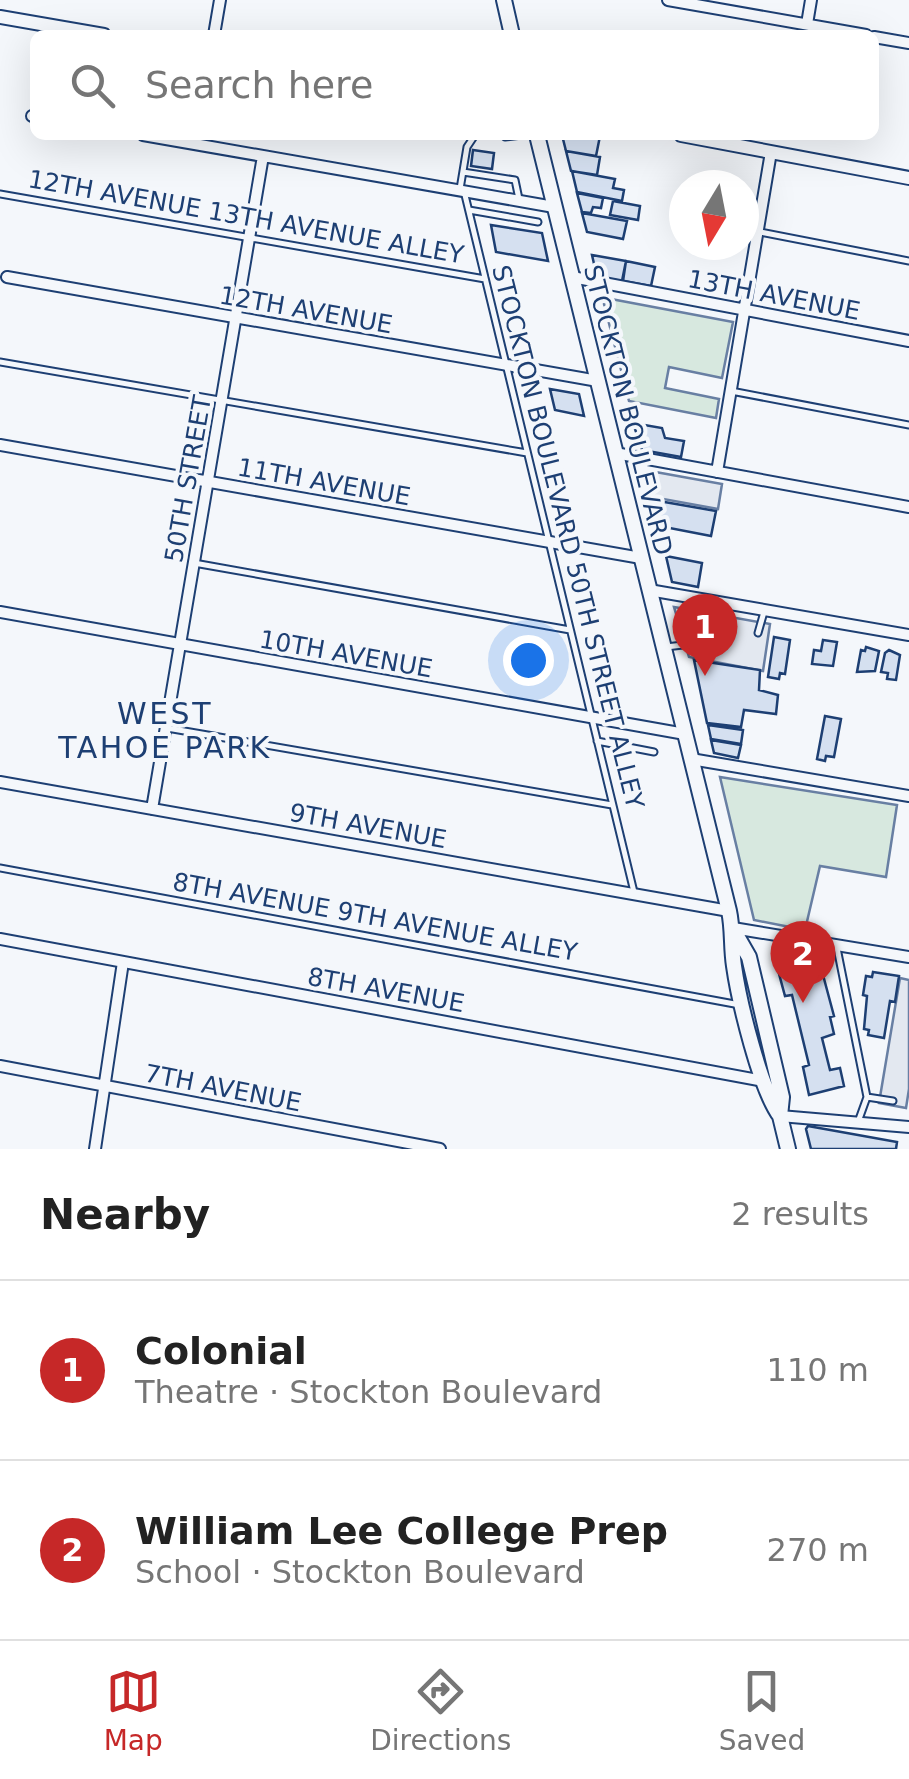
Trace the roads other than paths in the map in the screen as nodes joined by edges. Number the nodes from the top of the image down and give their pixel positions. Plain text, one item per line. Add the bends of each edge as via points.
1 (220, 0) edge
2 (504, 0) edge
3 (668, 0) edge
4 (811, 0) edge
5 (0, 18) edge
6 (807, 24) junction
7 (73, 30) edge
8 (215, 30) edge
9 (511, 30) edge
10 (839, 30) edge
11 (879, 37) edge
12 (909, 43) edge
13 (172, 140) edge
14 (472, 140) edge
15 (537, 140) edge
16 (707, 140) edge
17 (771, 152) junction
18 (263, 156) junction
19 (463, 172) junction
20 (909, 178) edge
21 (462, 191) junction
22 (0, 194) edge
23 (520, 201) junction
24 (554, 207) junction
25 (469, 210) junction
26 (538, 222) dead end
27 (759, 226) edge
28 (759, 232) edge
29 (249, 238) junction
30 (753, 260) edge
31 (909, 261) edge
32 (7, 277) dead end
33 (572, 277) junction
34 (486, 279) junction
35 (744, 310) junction
36 (236, 318) junction
37 (909, 341) edge
38 (0, 362) edge
39 (506, 365) junction
40 (598, 381) junction
41 (731, 392) junction
42 (222, 400) junction
43 (909, 425) edge
44 (0, 445) edge
45 (527, 453) junction
46 (615, 453) junction
47 (713, 475) junction
48 (208, 482) junction
49 (909, 508) edge
50 (549, 542) junction
51 (641, 558) junction
52 (194, 563) junction
53 (649, 590) junction
54 (764, 610) junction
55 (0, 612) edge
56 (570, 630) junction
57 (758, 633) dead end
58 (909, 635) edge
59 (180, 644) junction
60 (691, 644) dead end
61 (664, 647) junction
62 (591, 718) junction
63 (166, 728) junction
64 (685, 734) junction
65 (597, 741) junction
66 (654, 752) dead end
67 (691, 759) junction
68 (0, 782) edge
69 (909, 796) edge
70 (612, 804) junction
71 (152, 808) junction
72 (0, 868) edge
73 (634, 892) junction
74 (729, 910) junction
75 (733, 928) junction
76 (0, 939) edge
77 (837, 945) junction
78 (909, 957) edge
79 (122, 962) junction
80 (743, 1006) junction
81 (0, 1066) edge
82 (764, 1081) junction
83 (106, 1087) junction
84 (867, 1097) junction
85 (893, 1101) dead end
86 (780, 1116) junction
87 (858, 1123) junction
88 (909, 1127) edge
89 (95, 1149) edge
90 (440, 1149) edge
91 (788, 1149) edge

1 - 8 street
2 - 9 main road
3 - 6 street
4 - 6 street
5 - 7 street
6 - 10 street
11 - 12 street
13 - 18 street
14 - 19 lane
15 - 24 main road, STOCKTON BOULEVARD
16 - 17 street
17 - 20 street
17 - 27 street
18 - 21 street
18 - 29 street, 50TH STREET
19 - 21 lane
19 - 23 lane via 515,180
21 - 23 street
21 - 25 lane, STOCKTON BOULEVARD 50TH STREET ALLEY
22 - 29 lane, 12TH AVENUE 13TH AVENUE ALLEY
23 - 24 street
24 - 33 main road, STOCKTON BOULEVARD
25 - 26 lane
25 - 34 lane, STOCKTON BOULEVARD 50TH STREET ALLEY
28 - 31 lane
29 - 34 lane, 12TH AVENUE 13TH AVENUE ALLEY
29 - 36 street, 50TH STREET
30 - 35 street
32 - 36 street, 12TH AVENUE
33 - 35 street, 13TH AVENUE
33 - 40 main road, STOCKTON BOULEVARD
34 - 39 lane, STOCKTON BOULEVARD 50TH STREET ALLEY
35 - 37 street, 13TH AVENUE
35 - 41 street
36 - 39 street, 12TH AVENUE
36 - 42 street, 50TH STREET
38 - 42 lane
39 - 40 street, 12TH AVENUE
39 - 45 lane, STOCKTON BOULEVARD 50TH STREET ALLEY
40 - 46 main road, STOCKTON BOULEVARD
41 - 43 lane
41 - 47 street
42 - 45 lane
42 - 48 street, 50TH STREET
44 - 48 street, 11TH AVENUE
45 - 50 lane, STOCKTON BOULEVARD 50TH STREET ALLEY
46 - 47 street
46 - 51 main road, STOCKTON BOULEVARD
47 - 49 street
48 - 50 street, 11TH AVENUE
48 - 52 street, 50TH STREET
50 - 51 street, 11TH AVENUE
50 - 56 lane, STOCKTON BOULEVARD 50TH STREET ALLEY
51 - 53 main road, STOCKTON BOULEVARD
52 - 56 lane
52 - 59 street, 50TH STREET
53 - 54 street
53 - 61 main road, STOCKTON BOULEVARD
54 - 57 lane
54 - 58 street
55 - 59 street, 10TH AVENUE
56 - 62 lane, STOCKTON BOULEVARD 50TH STREET ALLEY
59 - 62 street, 10TH AVENUE
59 - 63 street, 50TH STREET
60 - 61 lane
61 - 64 main road, STOCKTON BOULEVARD
62 - 64 street, 10TH AVENUE
62 - 65 lane, STOCKTON BOULEVARD 50TH STREET ALLEY
63 - 70 lane
63 - 71 street, 50TH STREET
64 - 67 main road, STOCKTON BOULEVARD
65 - 66 lane
65 - 70 lane, STOCKTON BOULEVARD 50TH STREET ALLEY
67 - 69 street
67 - 74 main road, STOCKTON BOULEVARD
68 - 71 street, 9TH AVENUE
70 - 73 lane, STOCKTON BOULEVARD 50TH STREET ALLEY
71 - 73 street, 9TH AVENUE
72 - 80 lane, 8TH AVENUE 9TH AVENUE ALLEY
73 - 74 street, 9TH AVENUE
74 - 75 main road, STOCKTON BOULEVARD
75 - 77 street
75 - 80 main road, STOCKTON BOULEVARD
75 - 86 main road, STOCKTON BOULEVARD via 750,956 782,1096
76 - 79 street, 8TH AVENUE
77 - 78 street
77 - 84 lane
79 - 82 street, 8TH AVENUE
79 - 83 street
80 - 82 main road, STOCKTON BOULEVARD
81 - 83 street, 7TH AVENUE
82 - 86 main road, STOCKTON BOULEVARD
83 - 89 street
83 - 90 street, 7TH AVENUE
84 - 85 lane
84 - 87 lane
86 - 87 street
86 - 91 main road, STOCKTON BOULEVARD
87 - 88 street

